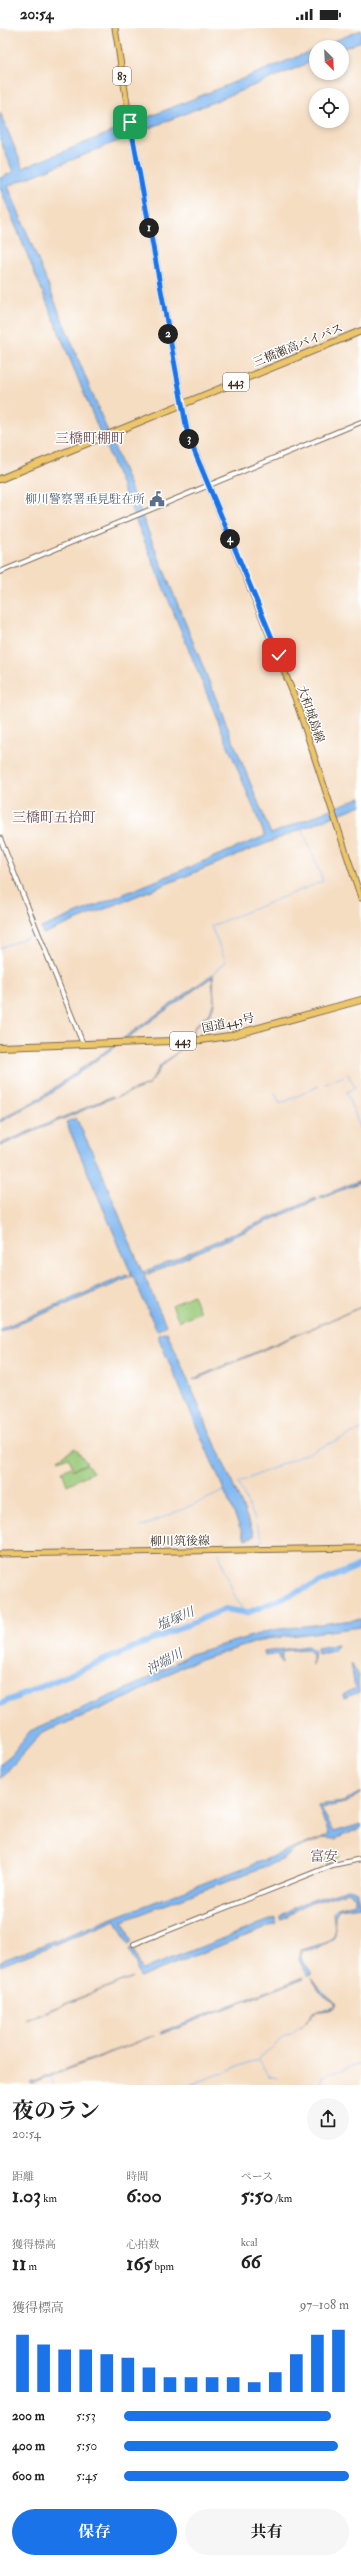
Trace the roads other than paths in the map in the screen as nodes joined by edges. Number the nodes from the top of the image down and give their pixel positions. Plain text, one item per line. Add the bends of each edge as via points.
1 (115, 28) edge
2 (361, 328) edge
3 (361, 332) edge
4 (180, 403) junction
5 (361, 422) edge
6 (99, 437) junction
7 (0, 475) edge
8 (0, 479) edge
9 (208, 486) junction
10 (0, 572) edge
11 (0, 838) edge
12 (361, 898) edge
13 (361, 1000) edge
14 (83, 1044) junction
15 (0, 1047) edge
16 (361, 1548) edge
17 (0, 1554) edge
18 (361, 1859) edge
19 (134, 1944) dead end

1 - 4 main road, 大和城島線 / 83
2 - 4 highway, 三橋瀬高バイパス / 443
3 - 4 highway, 三橋瀬高バイパス / 443
4 - 6 highway, 三橋瀬高バイパス / 443
4 - 9 main road, 大和城島線 / 83 via 188,436
5 - 9 street
6 - 7 highway, 三橋瀬高バイパス / 443
6 - 8 highway, 三橋瀬高バイパス / 443
9 - 10 street
9 - 12 main road, 大和城島線 / 83 via 290,685
11 - 14 street
13 - 14 highway, 国道443号 / 443 via 220,1038
14 - 15 highway, 国道443号 / 443
16 - 17 main road, 柳川筑後線
18 - 19 street via 333,1866

